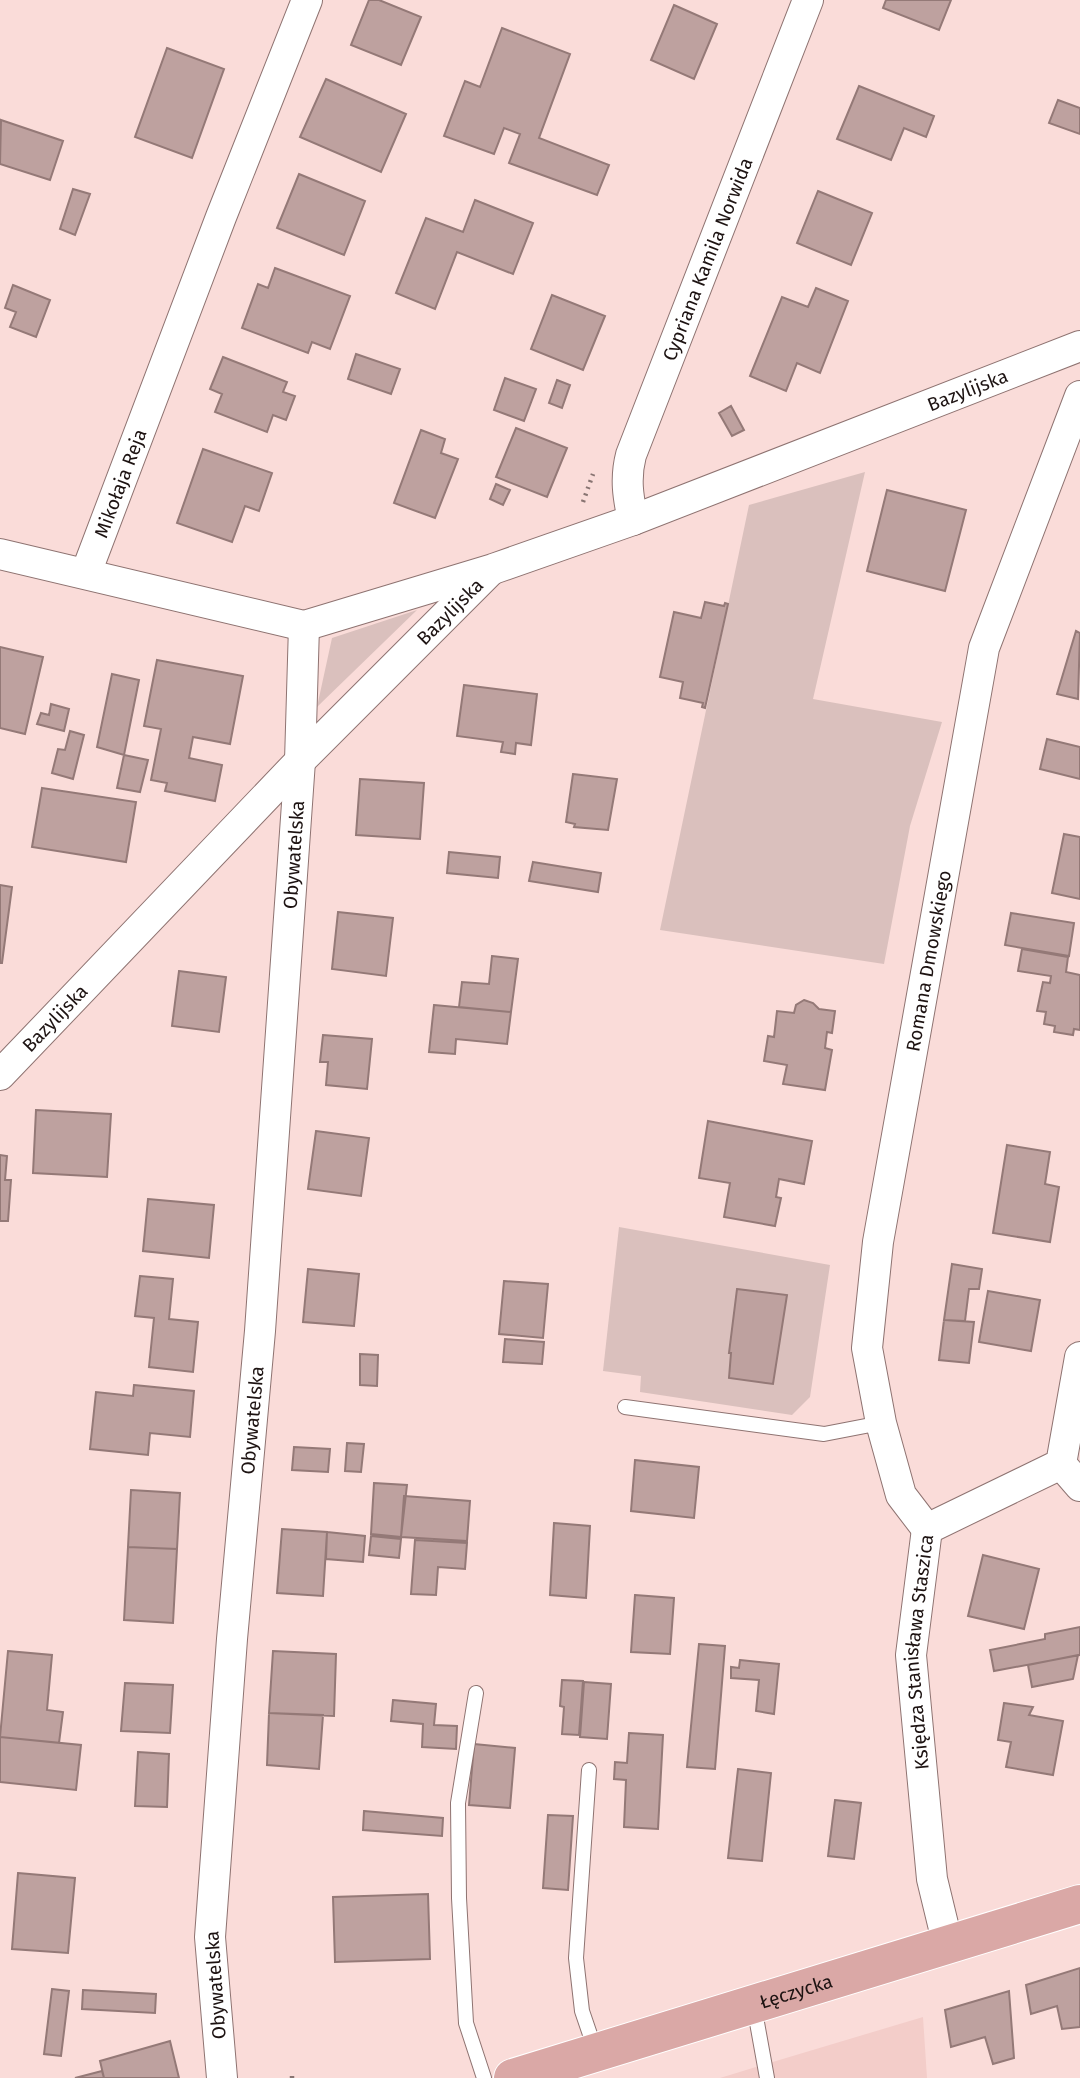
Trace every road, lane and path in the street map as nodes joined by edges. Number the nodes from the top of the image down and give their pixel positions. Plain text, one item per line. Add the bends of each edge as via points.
1 (307, 0) edge
2 (808, 0) edge
3 (1080, 346) edge
4 (1080, 396) edge
5 (596, 465) dead end
6 (577, 509) dead end
7 (633, 520) junction
8 (0, 554) edge
9 (493, 569) junction
10 (86, 573) junction
11 (304, 626) junction
12 (300, 761) junction
13 (0, 1075) edge
14 (1080, 1357) edge
15 (625, 1407) dead end
16 (881, 1423) junction
17 (1070, 1475) edge
18 (927, 1529) junction
19 (476, 1693) dead end
20 (589, 1770) dead end
21 (1080, 1904) edge
22 (948, 1945) junction
23 (754, 2004) junction
24 (597, 2053) junction
25 (222, 2078) edge
26 (484, 2078) edge
27 (513, 2078) edge
28 (767, 2078) edge

1 - 10 street, Mikołaja Reja
2 - 7 street, Cypriana Kamila Norwida via 631,455 626,474
3 - 7 street, Bazylijska
4 - 16 street, Romana Dmowskiego via 984,648 878,1242 867,1348
5 - 6 path
7 - 9 street, Bazylijska
8 - 10 street
9 - 11 street
9 - 12 street, Bazylijska
10 - 11 street
11 - 12 street, Obywatelska
12 - 13 street, Bazylijska
12 - 25 street, Obywatelska via 209,1937
14 - 17 street, Księdza Stanisława Staszica
15 - 16 lane via 824,1434
16 - 18 street, Romana Dmowskiego via 901,1495
17 - 18 street, Księdza Stanisława Staszica
18 - 22 street, Księdza Stanisława Staszica via 911,1655 932,1879
19 - 26 lane via 458,1803 459,1898 466,2022
20 - 24 lane via 576,1958 582,2011
21 - 22 main road, Łęczycka
22 - 23 main road, Łęczycka
23 - 24 main road, Łęczycka
23 - 28 lane
24 - 27 main road, Łęczycka

